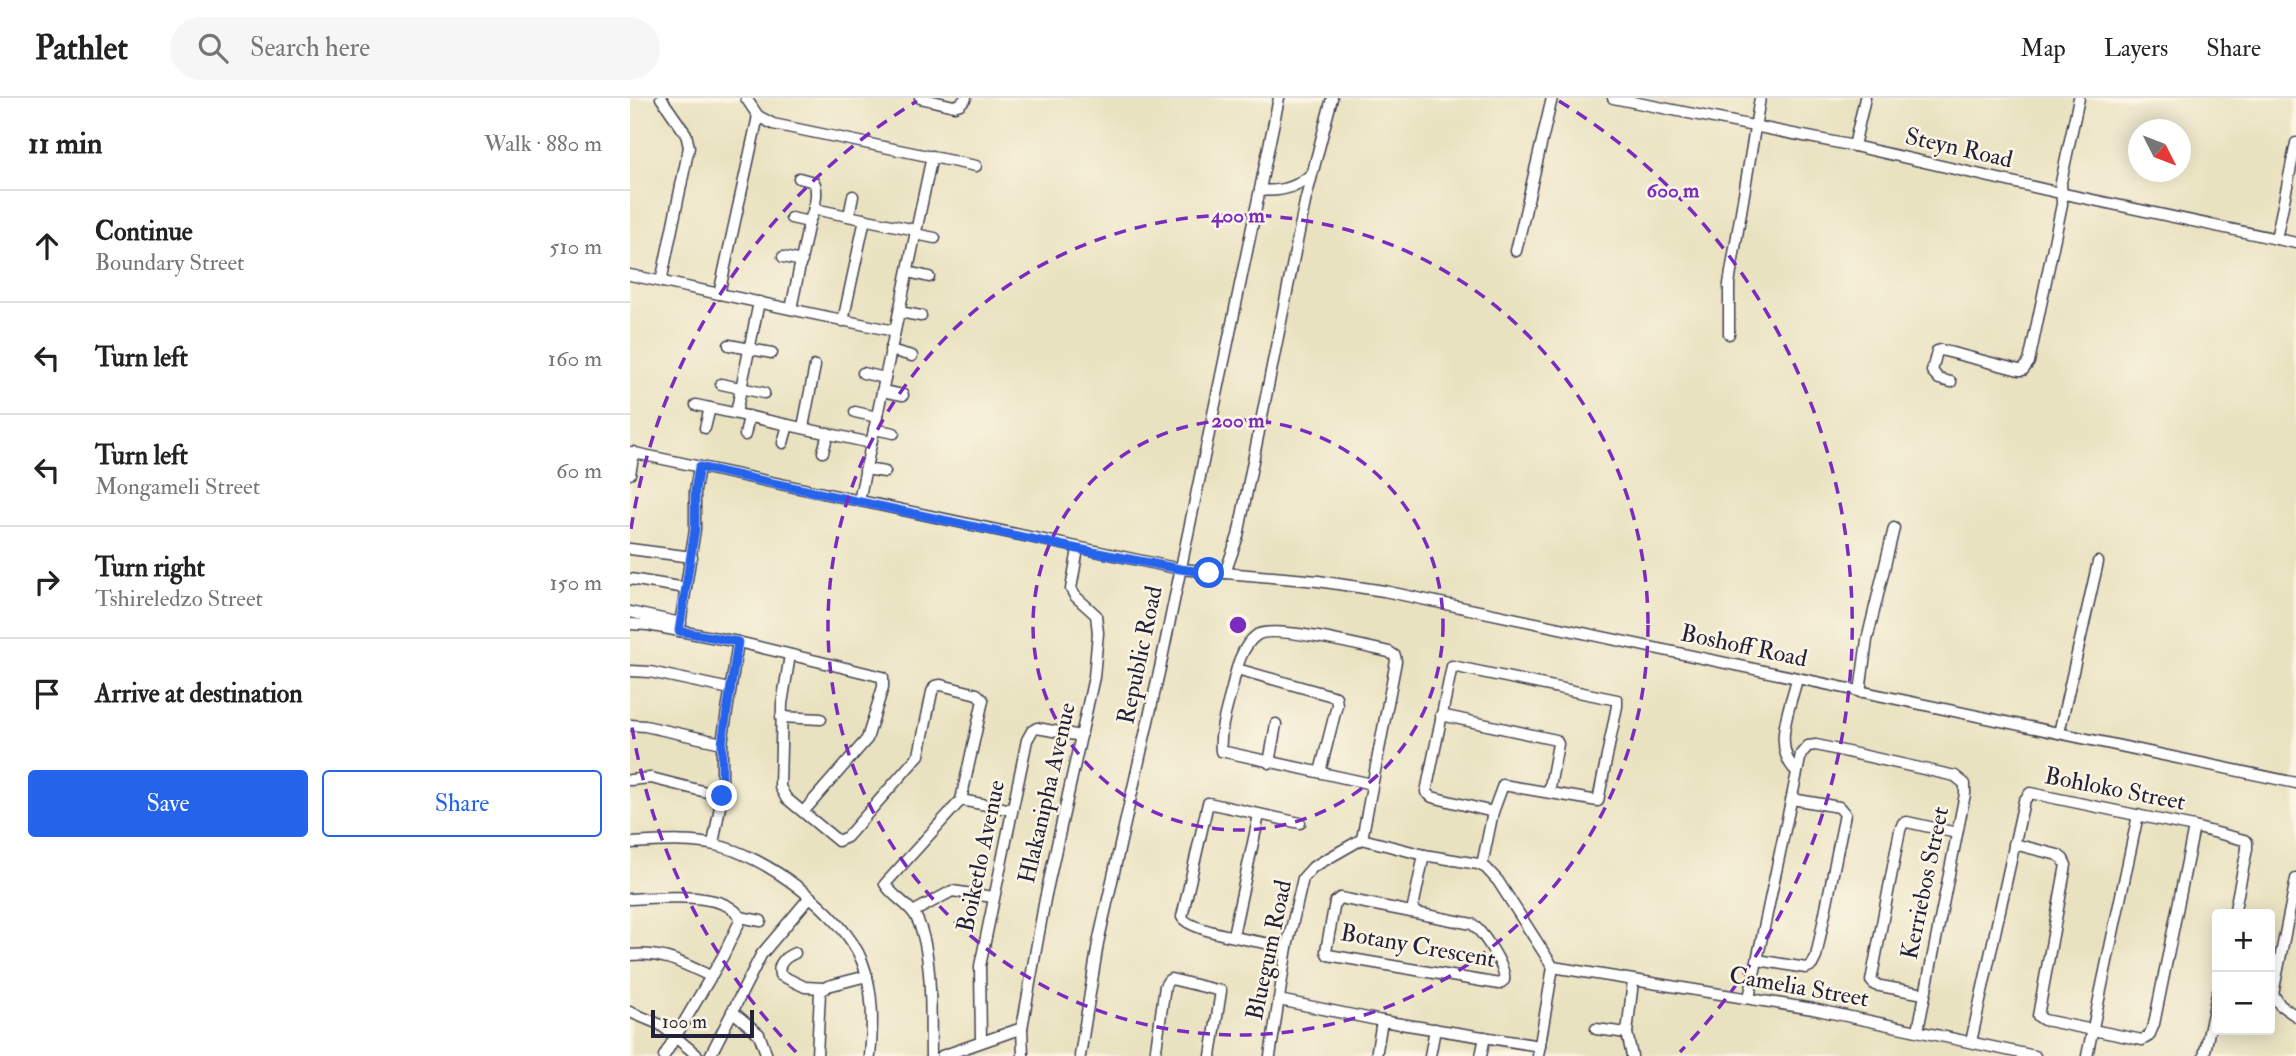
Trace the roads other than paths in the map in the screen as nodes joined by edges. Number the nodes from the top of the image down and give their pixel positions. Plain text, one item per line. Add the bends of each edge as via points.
1 (661, 98) edge
2 (746, 98) edge
3 (920, 98) edge
4 (965, 98) edge
5 (1279, 98) edge
6 (1332, 98) edge
7 (1552, 98) edge
8 (1613, 98) edge
9 (1760, 98) edge
10 (1865, 98) edge
11 (2079, 98) edge
12 (758, 116) junction
13 (1755, 125) junction
14 (2296, 143) edge
15 (1854, 146) junction
16 (932, 156) junction
17 (976, 166) dead end
18 (1312, 172) junction
19 (799, 178) dead end
20 (1259, 190) junction
21 (2060, 193) junction
22 (853, 196) dead end
23 (814, 209) junction
24 (849, 216) junction
25 (792, 218) dead end
26 (864, 219) junction
27 (809, 222) junction
28 (916, 232) junction
29 (935, 238) dead end
30 (2276, 239) junction
31 (2296, 243) edge
32 (1516, 251) dead end
33 (783, 257) dead end
34 (802, 261) junction
35 (908, 272) junction
36 (630, 275) edge
37 (929, 277) dead end
38 (661, 282) junction
39 (719, 294) junction
40 (759, 303) junction
41 (791, 309) junction
42 (898, 312) junction
43 (921, 316) dead end
44 (842, 321) junction
45 (894, 331) junction
46 (1729, 334) dead end
47 (729, 345) dead end
48 (749, 349) junction
49 (890, 350) junction
50 (772, 353) dead end
51 (912, 356) dead end
52 (815, 366) dead end
53 (863, 373) dead end
54 (885, 378) junction
55 (1951, 382) dead end
56 (721, 384) dead end
57 (741, 388) junction
58 (882, 391) junction
59 (764, 393) dead end
60 (903, 395) dead end
61 (696, 405) dead end
62 (710, 408) junction
63 (855, 412) dead end
64 (736, 413) junction
65 (749, 416) junction
66 (877, 417) junction
67 (788, 425) junction
68 (803, 427) junction
69 (705, 428) dead end
70 (874, 429) junction
71 (828, 433) junction
72 (894, 433) dead end
73 (744, 435) dead end
74 (783, 443) dead end
75 (871, 443) junction
76 (632, 452) edge
77 (823, 452) dead end
78 (699, 467) junction
79 (865, 469) junction
80 (885, 472) dead end
81 (630, 474) edge
82 (859, 501) junction
83 (1894, 528) dead end
84 (630, 549) edge
85 (1078, 549) junction
86 (692, 557) junction
87 (2098, 562) dead end
88 (1180, 569) junction
89 (1225, 573) junction
90 (630, 579) edge
91 (687, 587) junction
92 (630, 612) edge
93 (630, 624) edge
94 (680, 627) junction
95 (738, 642) junction
96 (790, 655) junction
97 (1237, 669) junction
98 (630, 671) edge
99 (1797, 679) junction
100 (730, 689) junction
101 (1860, 692) junction
102 (1441, 715) junction
103 (781, 717) junction
104 (821, 719) dead end
105 (1276, 724) dead end
106 (630, 725) edge
107 (2059, 733) junction
108 (1081, 736) junction
109 (722, 743) junction
110 (1269, 763) junction
111 (1320, 772) junction
112 (1797, 772) junction
113 (630, 780) edge
114 (2296, 783) edge
115 (1372, 785) junction
116 (1549, 792) junction
117 (722, 796) junction
118 (1792, 799) junction
119 (961, 800) junction
120 (1012, 810) junction
121 (804, 811) junction
122 (1493, 812) junction
123 (1259, 815) junction
124 (2138, 815) junction
125 (1300, 823) dead end
126 (2194, 827) junction
127 (1957, 833) junction
128 (1362, 839) junction
129 (630, 843) edge
130 (713, 844) junction
131 (2014, 844) junction
132 (1424, 855) junction
133 (1482, 865) junction
134 (2296, 879) edge
135 (993, 897) junction
136 (810, 898) junction
137 (630, 900) edge
138 (2235, 909) edge
139 (913, 912) junction
140 (1412, 912) junction
141 (740, 917) junction
142 (761, 921) dead end
143 (1233, 936) junction
144 (1287, 947) junction
145 (794, 953) dead end
146 (630, 955) edge
147 (1758, 960) junction
148 (1553, 967) junction
149 (710, 976) junction
150 (867, 976) junction
151 (1633, 981) junction
152 (823, 988) junction
153 (1924, 994) junction
154 (1749, 998) junction
155 (1279, 1000) junction
156 (732, 1011) junction
157 (630, 1012) edge
158 (2296, 1016) edge
159 (2212, 1018) edge
160 (1382, 1021) junction
161 (1022, 1028) junction
162 (1596, 1028) dead end
163 (1435, 1029) junction
164 (1918, 1030) junction
165 (2093, 1030) junction
166 (1627, 1033) junction
167 (1485, 1037) junction
168 (676, 1038) junction
169 (981, 1041) junction
170 (1971, 1042) junction
171 (1539, 1051) edge
172 (664, 1056) edge
173 (698, 1056) edge
174 (710, 1056) edge
175 (767, 1056) edge
176 (817, 1056) edge
177 (870, 1056) edge
178 (931, 1056) edge
179 (942, 1056) edge
180 (1023, 1056) edge
181 (1080, 1056) edge
182 (1155, 1056) edge
183 (1211, 1056) edge
184 (1270, 1056) edge
185 (1376, 1056) edge
186 (1430, 1056) edge
187 (1481, 1056) edge
188 (1632, 1056) edge
189 (2035, 1056) edge
190 (2087, 1056) edge
191 (2204, 1056) edge

1 - 38 street via 686,134 689,147
2 - 12 street
3 - 4 street via 954,106
5 - 20 street, Republic Road
6 - 18 street
7 - 32 street
8 - 13 street, Steyn Road
9 - 13 street
10 - 15 street
11 - 21 street
12 - 16 street via 773,124
12 - 39 street
13 - 15 street, Steyn Road
13 - 46 street via 1729,284
14 - 30 street
15 - 21 street, Steyn Road
16 - 17 street
16 - 28 street
18 - 20 street via 1295,186
18 - 89 street via 1252,473
19 - 23 street via 816,184
20 - 88 street, Republic Road
21 - 30 street, Steyn Road
21 - 55 street via 2062,204 2029,362 2019,370 1937,351 1932,371
22 - 24 street
23 - 24 street
23 - 27 street
24 - 26 street
25 - 27 street
26 - 28 street
26 - 44 street
27 - 34 street
28 - 29 street
28 - 35 street
30 - 31 street, Steyn Road
33 - 34 street
34 - 41 street
35 - 37 street
35 - 42 street
36 - 38 street
38 - 39 street
39 - 40 street
40 - 41 street
40 - 48 street
41 - 44 street
42 - 43 street
42 - 45 street
44 - 45 street
45 - 49 street
47 - 48 street
48 - 50 street
48 - 57 street
49 - 51 street
49 - 54 street
52 - 68 street
53 - 54 street
54 - 58 street
56 - 57 street
57 - 59 street
57 - 64 street
58 - 60 street
58 - 66 street
61 - 62 street
62 - 64 street
62 - 69 street
63 - 66 street
64 - 65 street
65 - 67 street
65 - 73 street
66 - 70 street
67 - 68 street
67 - 74 street
68 - 71 street
70 - 72 street
70 - 75 street
71 - 75 street
71 - 77 street
75 - 79 street
76 - 78 street, Boshoff Road
76 - 81 street
78 - 82 street, Boshoff Road
78 - 86 street
79 - 80 street
79 - 82 street
82 - 85 street, Boshoff Road
83 - 101 street via 1867,640
84 - 86 street
85 - 88 street, Boshoff Road
85 - 108 street, Hlakanipha Avenue via 1071,589 1094,611 1098,633
86 - 91 street
87 - 107 street
88 - 89 street, Boshoff Road
88 - 181 street, Republic Road via 1098,943
89 - 99 street, Boshoff Road via 1357,586
90 - 91 street
91 - 94 street
92 - 94 street
93 - 94 street
94 - 95 street
95 - 96 street
95 - 100 street
96 - 103 street
96 - 121 street via 884,679 867,739
97 - 110 street via 1222,752
97 - 111 street via 1336,698
97 - 115 street via 1249,643 1269,631 1395,656
98 - 100 street
99 - 101 street, Boshoff Road
99 - 112 street via 1782,740 1787,759
100 - 109 street
101 - 107 street, Boshoff Road
102 - 116 street via 1556,740
102 - 116 street via 1453,665 1617,700 1598,801
102 - 122 street via 1427,793
103 - 104 street
103 - 121 street via 780,788
105 - 110 street
106 - 109 street
107 - 114 street, Boshoff Road
108 - 120 street, Boiketlo Avenue via 1040,728 1032,731
108 - 161 street, Hlakanipha Avenue
109 - 117 street
110 - 111 street
111 - 115 street
112 - 118 street
112 - 127 street, Kerriebos Street via 1805,748 1816,745 1960,778 1966,788
113 - 117 street via 651,778
115 - 128 street
116 - 122 street via 1504,785
117 - 130 street
118 - 147 street
118 - 147 street via 1839,807 1845,814 1816,957 1806,968
119 - 120 street
119 - 121 street via 983,700 977,694 938,685 932,692 918,756 847,837 838,841
119 - 139 street via 886,882
120 - 135 street, Boiketlo Avenue
122 - 133 street
123 - 125 street
123 - 143 street
123 - 143 street via 1208,804 1182,917 1200,929
124 - 126 street, Bohloko Street
124 - 131 street, Bohloko Street via 2032,793 2024,801
124 - 165 street
126 - 138 street, Bohloko Street via 2247,842
126 - 165 street via 2151,1032 2143,1040
127 - 153 street, Kerriebos Street
127 - 153 street via 1905,822 1901,825 1871,981
128 - 132 street
128 - 144 street, Bluegum Road via 1305,875
129 - 130 street
130 - 136 street via 768,866
131 - 165 street via 2059,855 2066,865 2038,1015
131 - 170 street, Bohloko Street
132 - 133 street
132 - 140 street, Botany Crescent
133 - 148 street via 1498,881
134 - 158 street via 2273,993 2280,1005
135 - 139 street via 952,891
135 - 169 street, Boiketlo Avenue via 979,976
136 - 150 street via 852,942
136 - 156 street via 761,955
137 - 141 street via 700,898 731,907
139 - 178 street via 928,965
140 - 140 street, Botany Crescent via 1475,926 1505,972 1504,981 1499,984 1326,953 1337,898
141 - 142 street
141 - 149 street
143 - 144 street
144 - 155 street, Bluegum Road
145 - 152 street via 782,961 780,975 805,987
146 - 149 street via 664,956
147 - 154 street
148 - 151 street, Camelia Street
148 - 171 street
149 - 168 street
150 - 152 street
150 - 177 street via 872,1005
151 - 154 street, Camelia Street
151 - 166 street
152 - 176 street
153 - 164 street, Kerriebos Street
154 - 164 street, Camelia Street
155 - 160 street
155 - 184 street, Bluegum Road
156 - 174 street
156 - 175 street via 756,1031
157 - 168 street
159 - 191 street
160 - 163 street
160 - 185 street
161 - 169 street
161 - 180 street, Hlakanipha Avenue
162 - 166 street
163 - 167 street
163 - 186 street
164 - 170 street, Camelia Street
165 - 190 street
166 - 188 street
167 - 171 street
167 - 187 street
168 - 172 street
168 - 173 street
169 - 179 street
170 - 189 street, Camelia Street
182 - 183 street via 1170,979 1221,991

